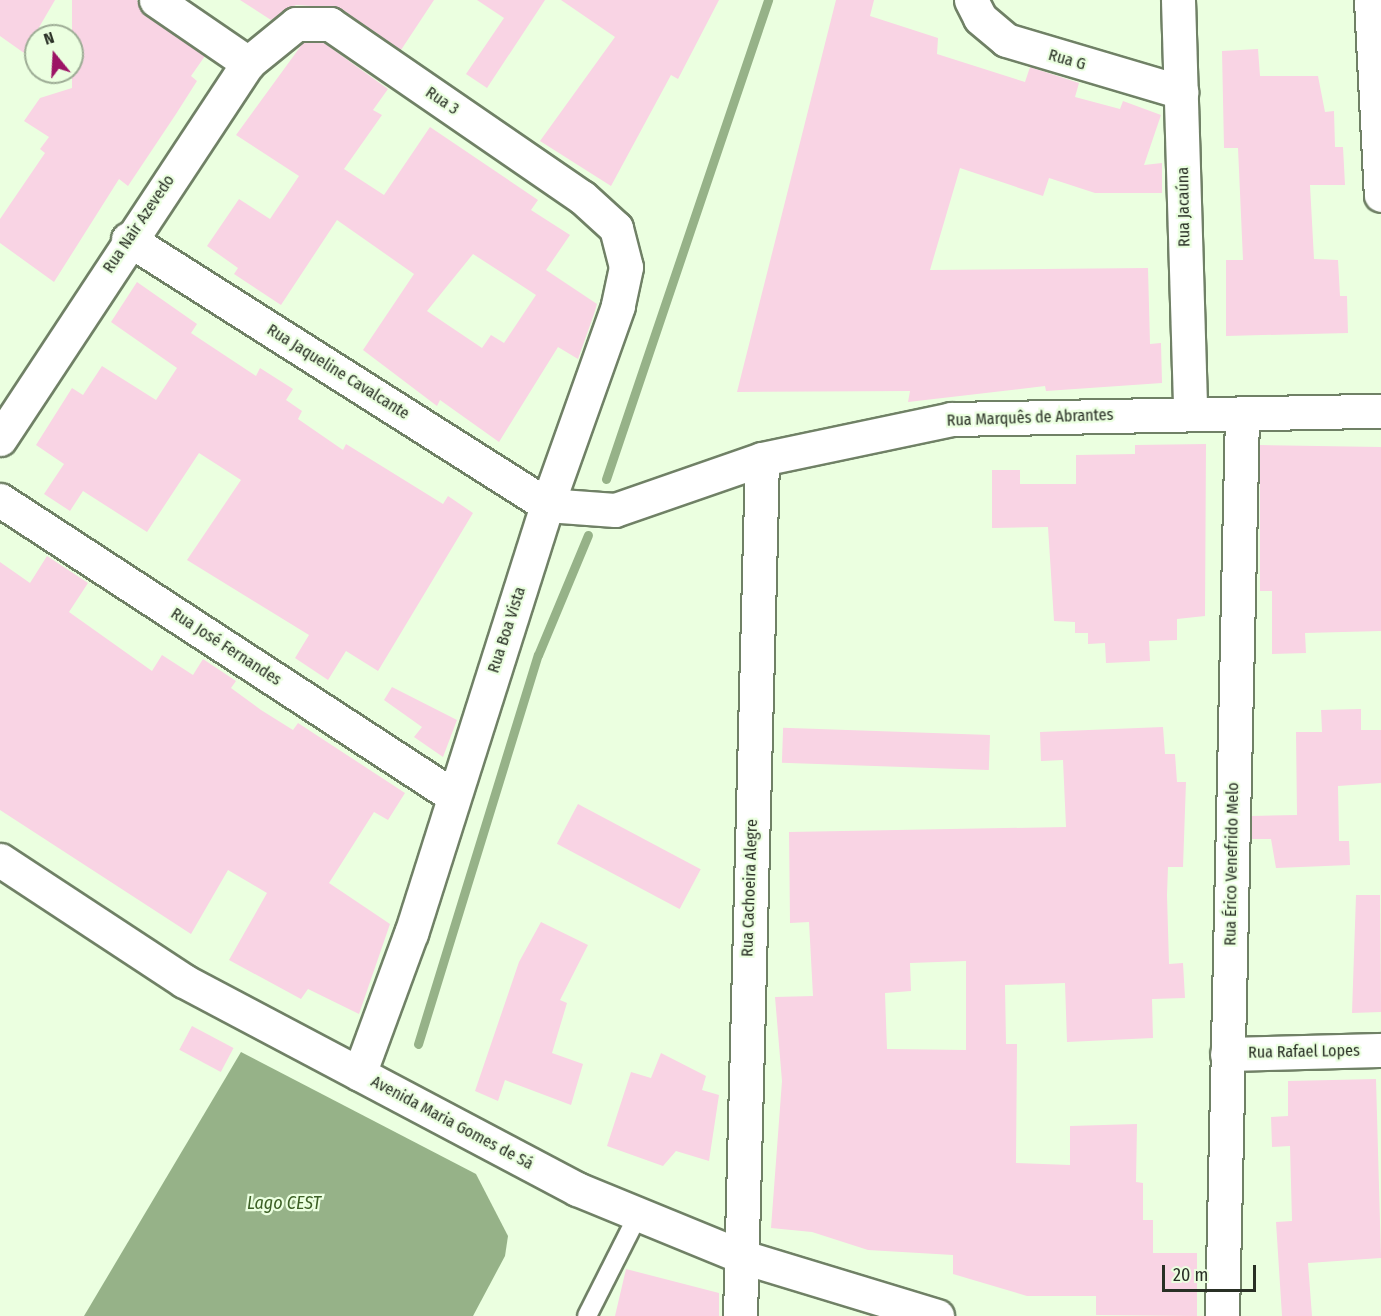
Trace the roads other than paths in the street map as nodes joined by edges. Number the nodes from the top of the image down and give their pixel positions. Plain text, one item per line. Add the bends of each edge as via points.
1 (156, 0) edge
2 (971, 0) edge
3 (1178, 0) edge
4 (1371, 0) edge
5 (296, 24) joint
6 (248, 63) junction
7 (1181, 92) junction
8 (1381, 195) edge
9 (582, 197) joint
10 (128, 238) junction
11 (1381, 411) edge
12 (1242, 412) junction
13 (1191, 414) junction
14 (0, 440) edge
15 (762, 459) junction
16 (0, 500) edge
17 (547, 506) junction
18 (452, 795) junction
19 (0, 860) edge
20 (1381, 1050) edge
21 (1227, 1054) junction
22 (359, 1074) junction
23 (638, 1217) junction
24 (740, 1256) junction
25 (587, 1316) edge
26 (740, 1316) edge
27 (937, 1316) edge
28 (1222, 1316) edge

1 - 6 street
2 - 7 street, Rua G via 980,18 1006,40
3 - 7 street, Rua Jacaúna
4 - 8 street
5 - 6 street, Rua Nair Azevedo
5 - 9 street, Rua 3 via 330,24
6 - 10 street, Rua Nair Azevedo
7 - 13 street, Rua Jacaúna
9 - 17 street, Rua Boa Vista via 616,228 626,267 618,306
10 - 14 street, Rua Nair Azevedo
10 - 17 street, Rua Jaqueline Cavalcante
11 - 12 street, Rua Marquês de Abrantes
12 - 13 street, Rua Marquês de Abrantes
12 - 21 street, Rua Érico Venefrido Melo
13 - 15 street, Rua Marquês de Abrantes via 951,419
15 - 17 street, Rua Marquês de Abrantes via 615,510
15 - 24 street, Rua Cachoeira Alegre
16 - 18 street, Rua José Fernandes
17 - 18 street, Rua Boa Vista
18 - 22 street, Rua Boa Vista via 411,933
19 - 22 street, Avenida Maria Gomes de Sá via 184,981
20 - 21 street, Rua Rafael Lopes
21 - 28 street, Rua Érico Venefrido Melo
22 - 23 street, Avenida Maria Gomes de Sá
23 - 24 street, Avenida Maria Gomes de Sá
23 - 25 lane
24 - 26 street, Rua Cachoeira Alegre
24 - 27 street, Avenida Maria Gomes de Sá

